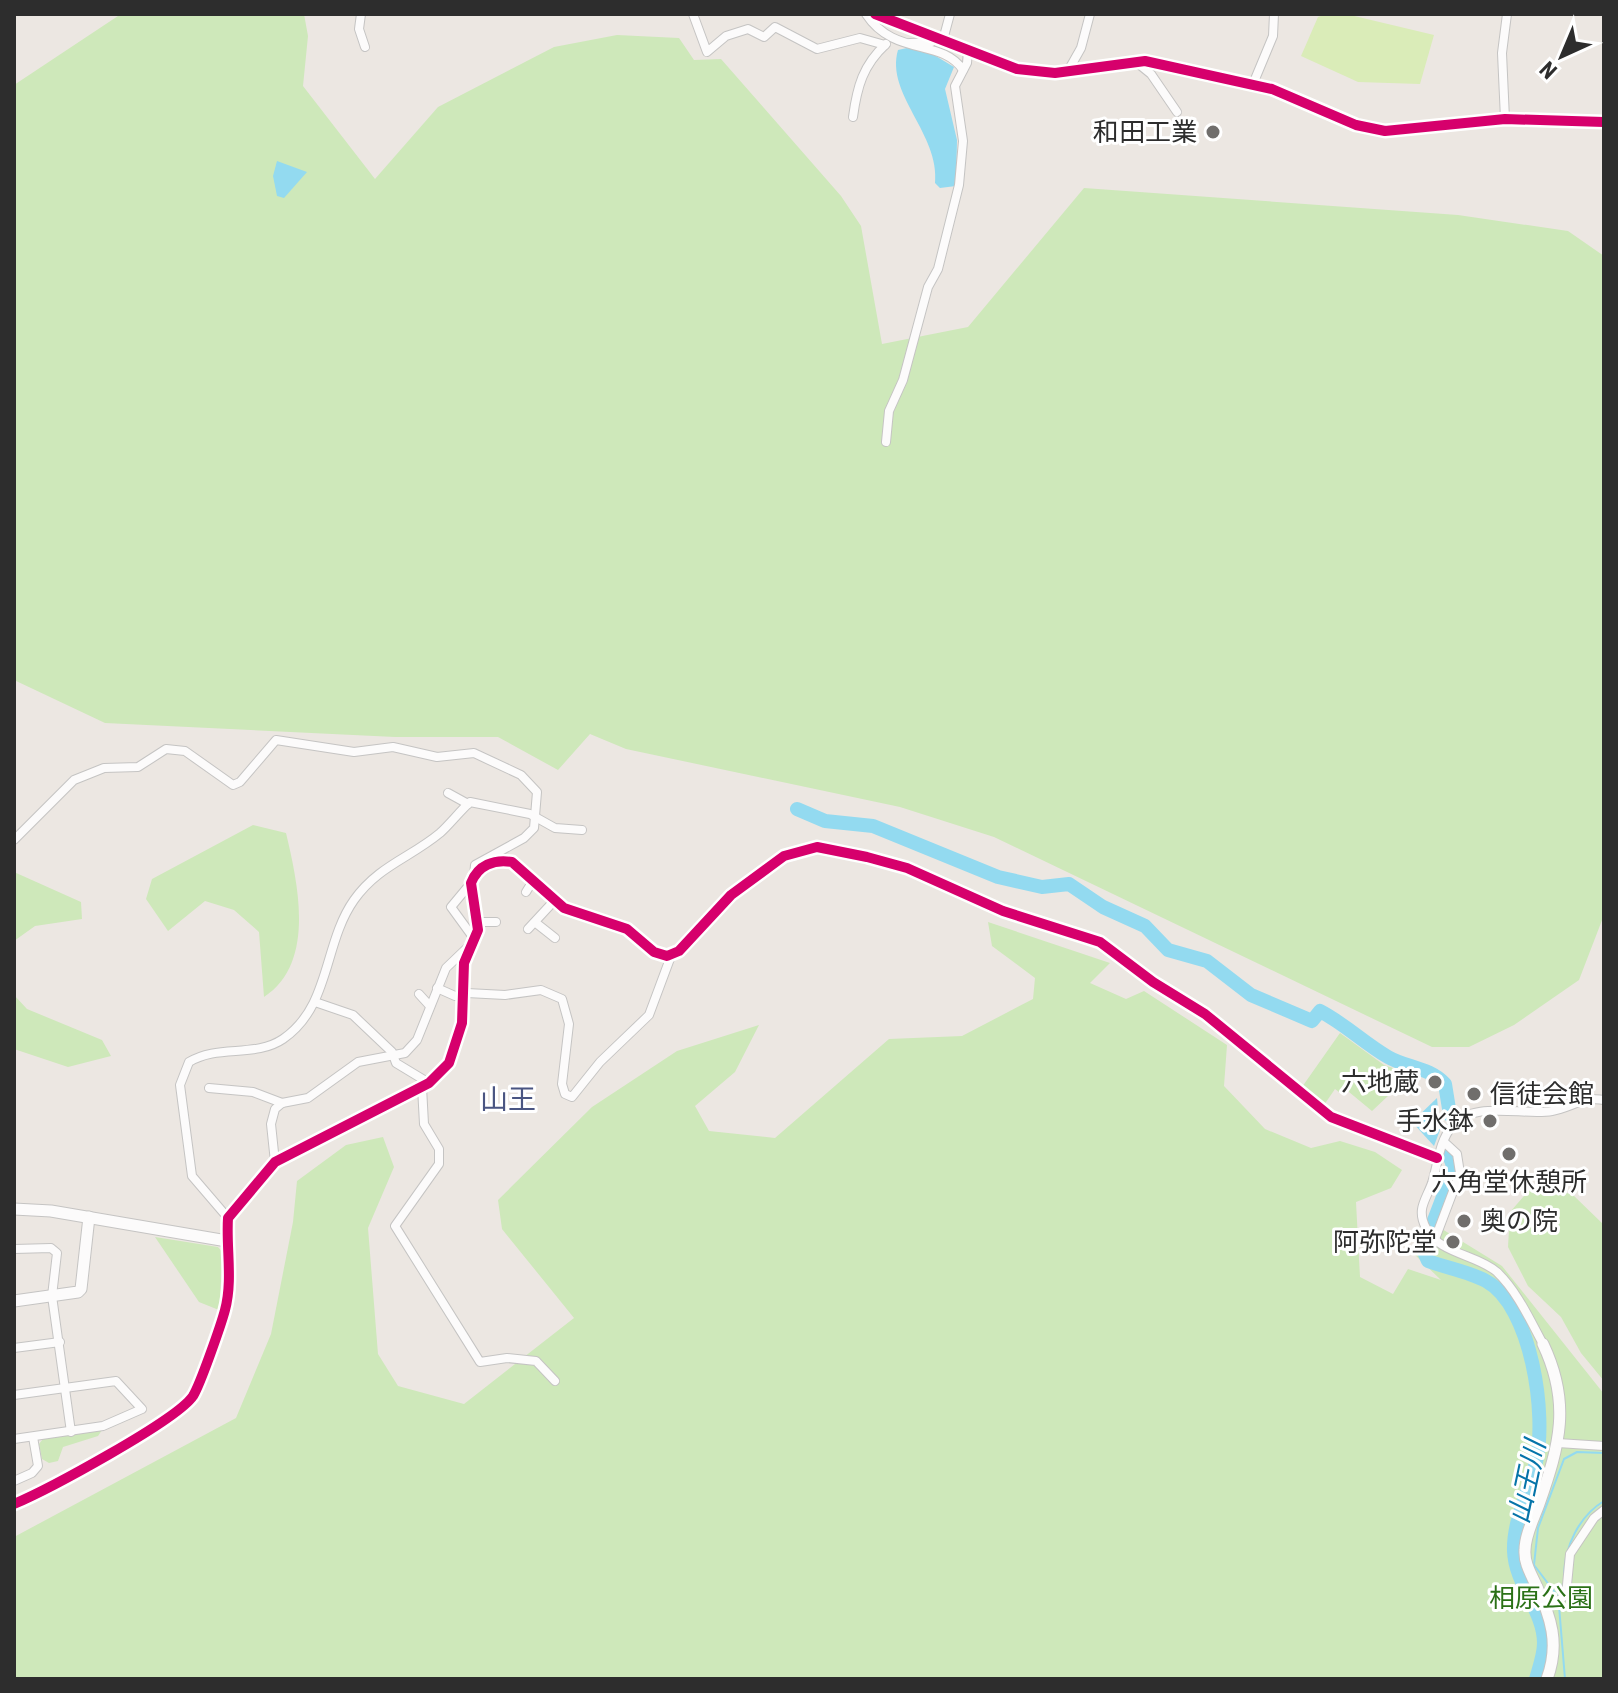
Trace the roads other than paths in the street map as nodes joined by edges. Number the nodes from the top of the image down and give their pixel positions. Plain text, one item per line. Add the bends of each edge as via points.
1 (361, 14) edge
2 (693, 14) edge
3 (866, 14) edge
4 (875, 14) edge
5 (950, 14) edge
6 (1090, 14) edge
7 (1274, 14) edge
8 (1507, 14) edge
9 (939, 39) junction
10 (888, 43) junction
11 (907, 43) junction
12 (365, 47) dead end
13 (968, 51) junction
14 (1134, 60) junction
15 (963, 70) junction
16 (1068, 71) junction
17 (1253, 84) junction
18 (1177, 112) dead end
19 (853, 117) dead end
20 (1505, 119) junction
21 (1604, 122) edge
22 (886, 442) dead end
23 (448, 793) dead end
24 (468, 804) junction
25 (537, 817) junction
26 (582, 830) dead end
27 (14, 840) edge
28 (472, 879) junction
29 (534, 879) junction
30 (526, 892) dead end
31 (554, 901) junction
32 (478, 922) junction
33 (496, 922) dead end
34 (555, 938) dead end
35 (473, 942) junction
36 (671, 956) junction
37 (437, 988) junction
38 (419, 994) dead end
39 (462, 994) junction
40 (315, 1002) junction
41 (429, 1005) junction
42 (392, 1056) junction
43 (426, 1085) junction
44 (209, 1088) dead end
45 (1604, 1100) edge
46 (282, 1103) junction
47 (1444, 1142) junction
48 (1437, 1158) junction
49 (275, 1162) junction
50 (14, 1209) edge
51 (89, 1217) junction
52 (228, 1218) junction
53 (1435, 1239) junction
54 (227, 1241) junction
55 (14, 1249) edge
56 (52, 1296) junction
57 (14, 1301) edge
58 (60, 1342) junction
59 (1543, 1344) joint
60 (14, 1348) edge
61 (555, 1381) dead end
62 (66, 1388) junction
63 (14, 1395) edge
64 (71, 1432) junction
65 (33, 1437) junction
66 (14, 1439) edge
67 (1558, 1443) junction
68 (1604, 1446) edge
69 (14, 1481) edge
70 (14, 1504) edge
71 (1604, 1510) edge
72 (1550, 1608) junction
73 (1547, 1679) edge

1 - 12 street
2 - 10 street via 707,52 737,31 748,29 764,37 775,27 817,49 860,38
3 - 10 street
4 - 9 street
5 - 9 street
6 - 16 street
7 - 17 street via 1273,36
8 - 20 street via 1502,53
9 - 11 street
9 - 13 street
10 - 11 street
10 - 19 street via 857,84
11 - 15 street via 952,57
13 - 15 street
13 - 16 street via 1017,69
14 - 16 street
14 - 17 street
14 - 18 street via 1151,74
15 - 22 street via 955,86 963,141 959,185 938,269 889,411
17 - 20 street via 1356,125 1385,131
20 - 21 street
23 - 24 street
24 - 25 street via 475,801
24 - 40 street via 439,834 393,860 356,897 343,918
25 - 26 street via 555,828
25 - 27 street via 538,796 529,781 474,753 418,755 393,747 354,752 276,740 233,785 176,748 138,767 104,768 74,780
25 - 28 street via 531,832 475,865
28 - 29 street via 484,866 502,860
28 - 32 street
28 - 35 street via 451,907
29 - 30 street
29 - 31 street
31 - 34 street via 532,926
31 - 36 street via 627,929 658,955
32 - 33 street
32 - 35 street
35 - 37 street via 446,968
35 - 39 street via 464,963
36 - 39 street via 649,1015 572,1097 562,1084 569,1024 562,999 541,990
36 - 48 street via 731,895 784,856 817,847 867,857 907,868 1003,911 1100,942 1215,1021 1331,1117
37 - 39 street
37 - 41 street
38 - 41 street
39 - 43 street via 456,1045 444,1070
40 - 42 street via 353,1015
40 - 52 street via 281,1041 199,1056 181,1074 192,1176
41 - 42 street via 417,1040 405,1053
42 - 43 street
42 - 46 street via 358,1062 308,1098
43 - 49 street
43 - 61 street via 424,1124 439,1149 439,1164 395,1226 480,1362 536,1361
44 - 46 street via 253,1092
45 - 47 street via 1580,1100 1552,1111 1468,1116 1451,1126
46 - 49 street via 272,1116
47 - 48 street
47 - 53 street via 1457,1154 1460,1173
48 - 53 street via 1421,1208 1423,1223
49 - 52 street
50 - 51 street
51 - 54 street
51 - 56 street via 81,1289
52 - 54 street
53 - 59 street via 1495,1271
54 - 70 street via 225,1309 191,1399
55 - 56 street via 51,1248 57,1253
56 - 57 street
56 - 58 street
58 - 60 street
58 - 62 street
59 - 67 street via 1561,1402
62 - 63 street
62 - 64 street
62 - 64 street via 116,1381 142,1409 103,1426
64 - 65 street
65 - 66 street
65 - 69 street via 38,1466
67 - 68 street
67 - 72 street via 1525,1550 1528,1570
71 - 72 street via 1570,1554 1568,1588
72 - 73 street via 1555,1651

